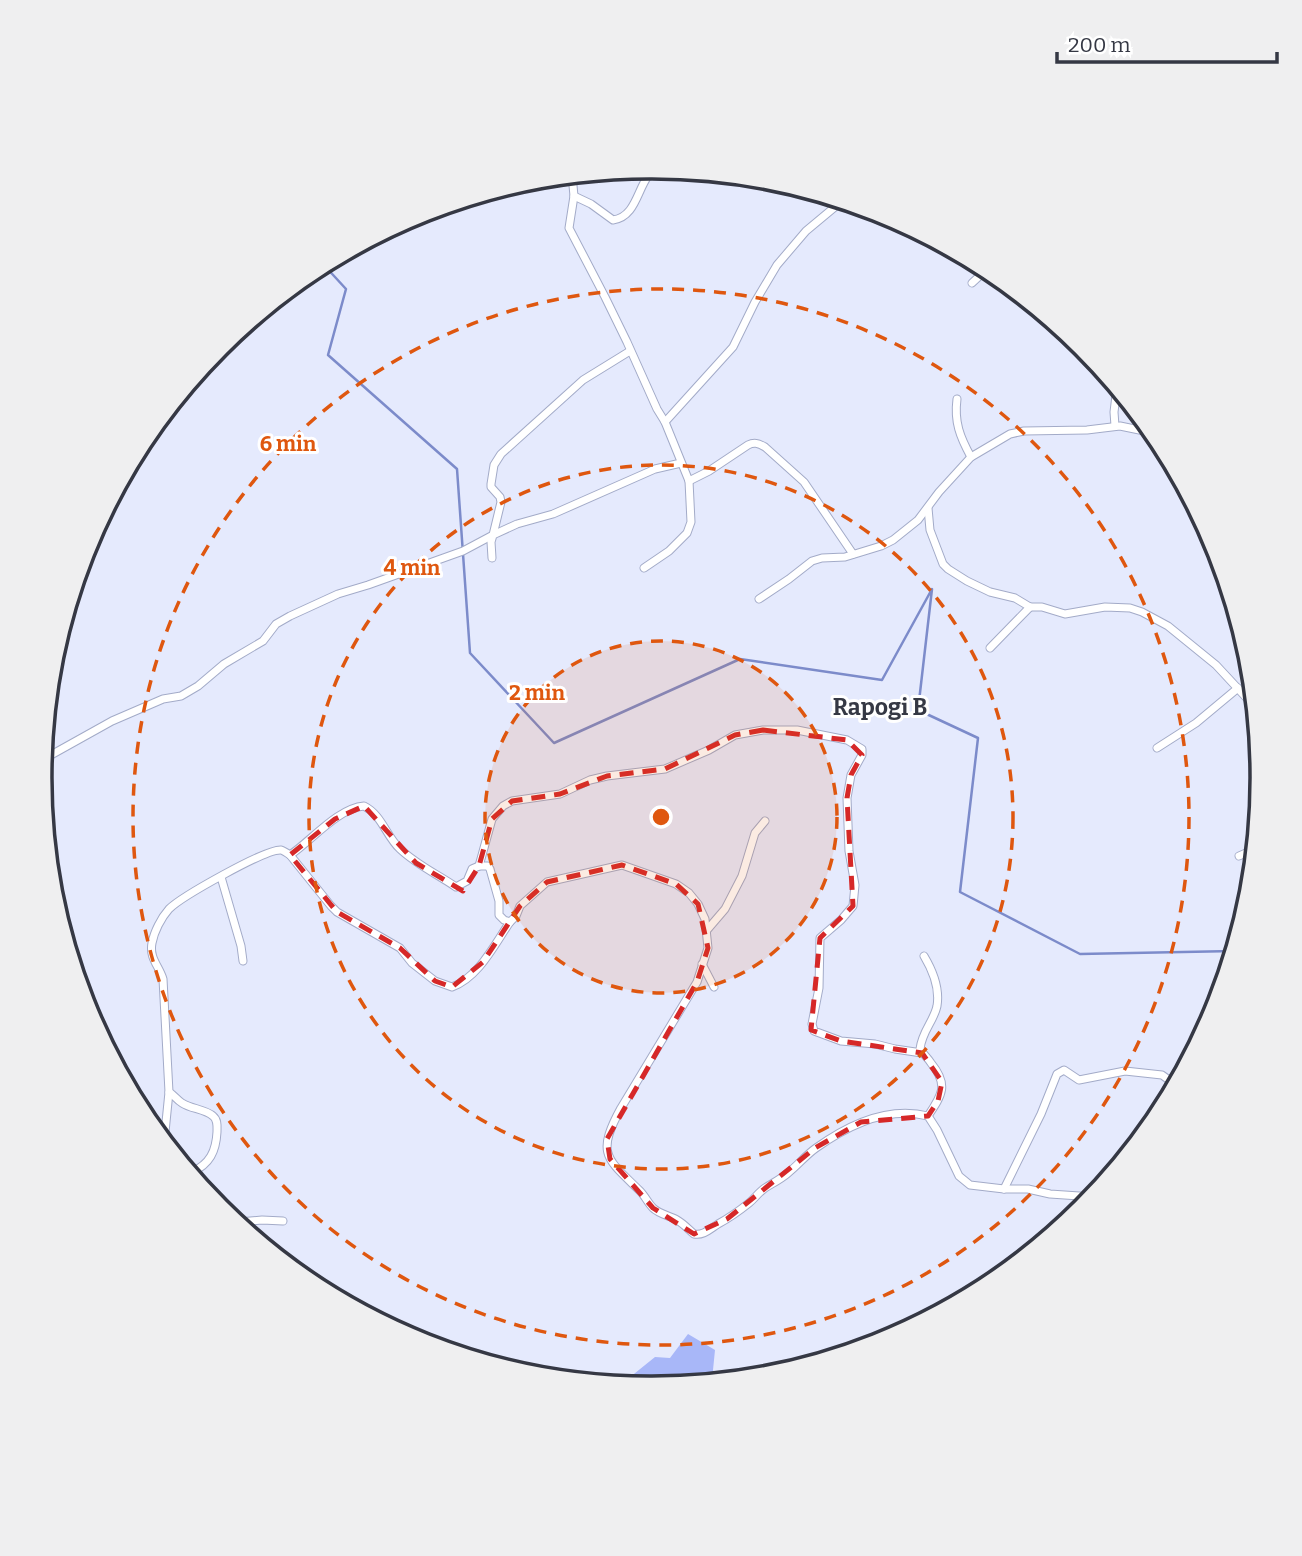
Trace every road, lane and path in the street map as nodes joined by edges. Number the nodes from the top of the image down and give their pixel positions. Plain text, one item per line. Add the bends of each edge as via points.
1 (644, 179) edge
2 (573, 185) edge
3 (574, 196) junction
4 (834, 208) edge
5 (979, 277) edge
6 (972, 283) dead end
7 (630, 351) junction
8 (957, 399) dead end
9 (1115, 401) edge
10 (665, 422) junction
11 (1115, 426) junction
12 (1137, 429) edge
13 (971, 457) junction
14 (681, 463) junction
15 (689, 481) junction
16 (928, 508) junction
17 (493, 535) junction
18 (853, 554) junction
19 (492, 558) dead end
20 (644, 568) dead end
21 (759, 599) dead end
22 (1030, 607) junction
23 (990, 648) dead end
24 (1238, 688) junction
25 (1243, 694) edge
26 (1157, 748) dead end
27 (53, 754) edge
28 (765, 821) dead end
29 (1244, 854) edge
30 (290, 855) junction
31 (1239, 856) dead end
32 (479, 866) junction
33 (221, 877) junction
34 (510, 922) junction
35 (707, 930) junction
36 (924, 956) dead end
37 (243, 961) dead end
38 (702, 964) junction
39 (714, 987) dead end
40 (922, 1053) junction
41 (1168, 1079) edge
42 (169, 1092) junction
43 (928, 1116) junction
44 (165, 1128) edge
45 (197, 1168) edge
46 (1004, 1189) junction
47 (1079, 1196) edge
48 (249, 1221) edge
49 (283, 1221) dead end

1 - 3 street via 636,201 619,219 613,220
2 - 3 street
3 - 7 street via 569,228
4 - 10 street via 783,257 733,347
5 - 6 street
7 - 10 street
7 - 17 street via 583,380 500,454 491,484 501,502
8 - 13 street via 956,427
9 - 11 street
10 - 14 street
11 - 12 street
11 - 13 street via 1024,431
13 - 16 street
14 - 15 street
14 - 17 street via 655,469
15 - 18 street via 747,445 759,444 804,482
15 - 20 street via 691,522 687,533
16 - 18 street via 893,540
16 - 22 street via 930,530 948,569
17 - 19 street
17 - 27 street via 463,551 338,594 290,616 276,624 263,641 190,691 112,721
18 - 21 street via 812,561
22 - 23 street
22 - 24 street via 1065,614 1105,607 1142,612 1168,626
24 - 25 street
24 - 26 street
28 - 35 street via 755,833 742,876 725,909
29 - 31 street
30 - 32 street via 335,819 364,806 416,863 456,887
30 - 33 street via 272,852
30 - 34 street via 337,912 400,948 435,981 452,987 462,984 484,962
32 - 34 street via 491,869 499,915
32 - 40 street via 492,819 512,801 560,794 607,776 665,769 735,735 797,730 847,740 862,749 847,798 853,906 820,938 819,988 812,1024 814,1031 841,1041
33 - 37 street
33 - 42 street via 170,909 152,942 153,959 163,979
34 - 35 street via 520,906 547,882 622,865 689,893
35 - 38 street via 708,948
36 - 40 street via 935,980 937,1006 920,1044
38 - 39 street
38 - 43 street via 607,1139 610,1160 653,1208 701,1235 815,1148 861,1122 893,1115
40 - 43 street via 943,1086
41 - 46 street via 1125,1071 1079,1080 1064,1070 1059,1072
42 - 44 street
42 - 45 street via 216,1121 214,1151 204,1167
43 - 46 street via 964,1181
46 - 47 street
48 - 49 street

